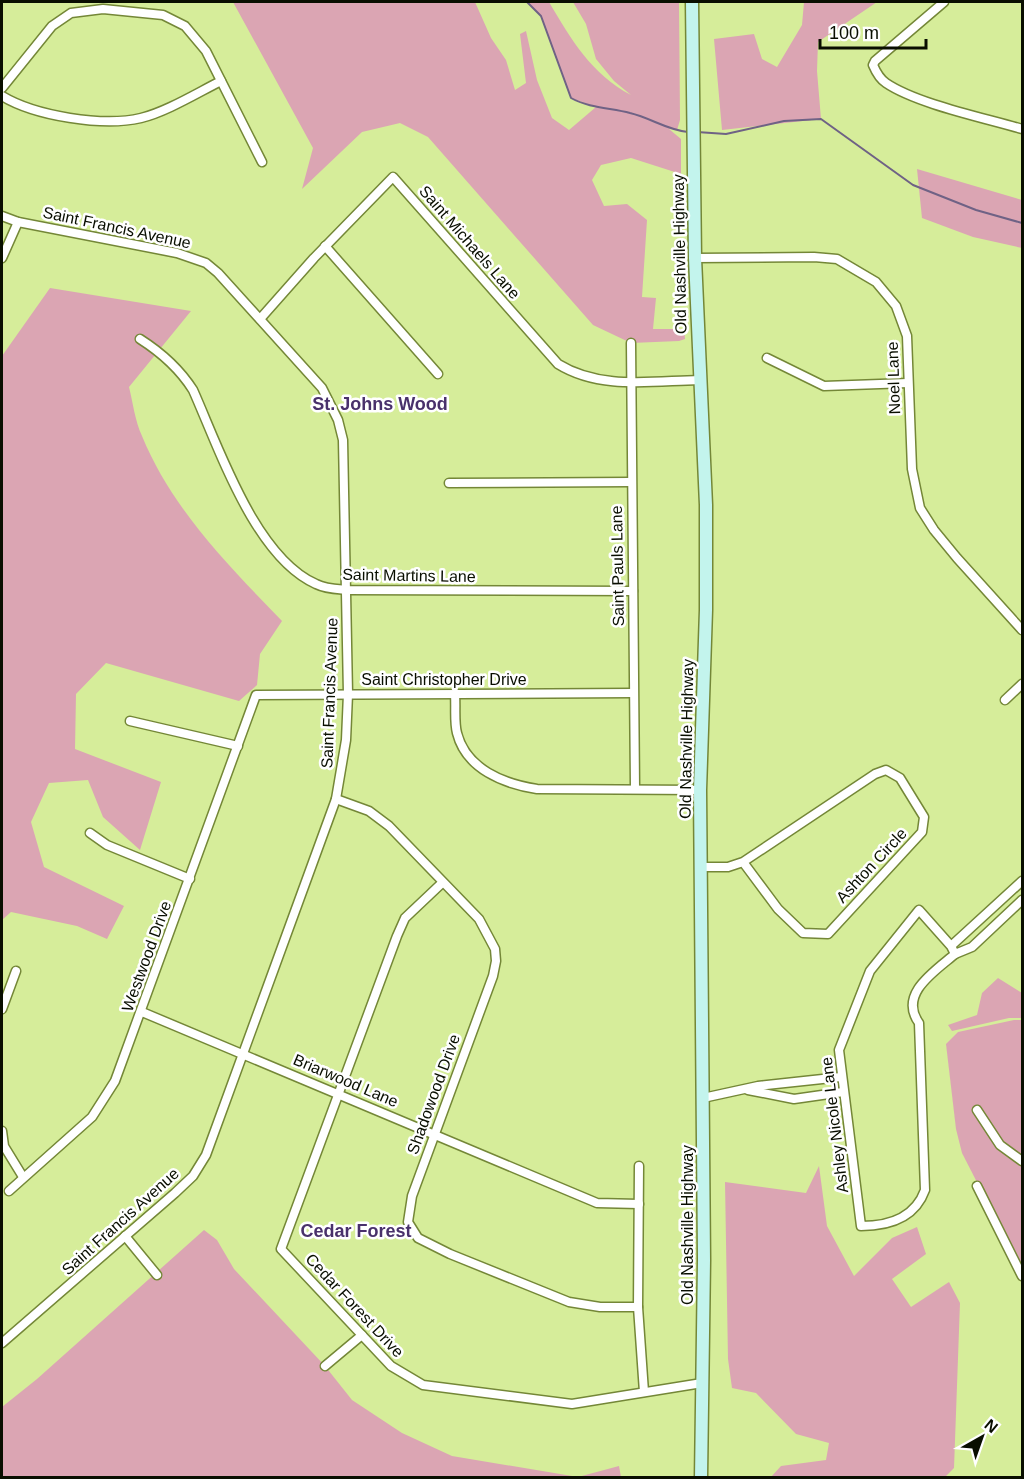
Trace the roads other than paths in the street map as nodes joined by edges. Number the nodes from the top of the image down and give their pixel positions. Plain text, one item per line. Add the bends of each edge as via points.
1 (692, 2) edge
2 (944, 2) edge
3 (221, 81) junction
4 (2, 88) edge
5 (2, 96) edge
6 (1023, 129) edge
7 (262, 162) dead end
8 (2, 216) edge
9 (18, 222) junction
10 (325, 246) junction
11 (2, 258) edge
12 (695, 258) junction
13 (260, 319) junction
14 (140, 339) dead end
15 (631, 343) dead end
16 (766, 358) dead end
17 (438, 374) dead end
18 (699, 380) junction
19 (631, 381) junction
20 (908, 383) junction
21 (631, 482) junction
22 (449, 483) dead end
23 (347, 591) junction
24 (633, 591) junction
25 (1023, 630) edge
26 (1023, 684) edge
27 (633, 693) junction
28 (348, 694) junction
29 (256, 695) joint
30 (455, 695) junction
31 (1005, 700) dead end
32 (130, 722) dead end
33 (238, 746) junction
34 (634, 788) junction
35 (700, 790) junction
36 (336, 799) junction
37 (90, 833) dead end
38 (743, 862) junction
39 (701, 867) junction
40 (190, 879) junction
41 (1023, 881) edge
42 (442, 883) junction
43 (1023, 900) edge
44 (953, 950) junction
45 (16, 971) dead end
46 (2, 1009) edge
47 (142, 1012) junction
48 (245, 1053) junction
49 (841, 1077) junction
50 (796, 1082) junction
51 (747, 1090) junction
52 (843, 1092) junction
53 (340, 1093) junction
54 (703, 1098) junction
55 (798, 1098) junction
56 (977, 1110) dead end
57 (2, 1131) edge
58 (435, 1134) junction
59 (1023, 1161) edge
60 (639, 1166) dead end
61 (23, 1177) junction
62 (977, 1186) dead end
63 (9, 1191) dead end
64 (639, 1204) junction
65 (124, 1236) junction
66 (157, 1275) dead end
67 (1023, 1276) edge
68 (638, 1307) junction
69 (362, 1335) junction
70 (2, 1340) edge
71 (325, 1366) dead end
72 (702, 1383) junction
73 (644, 1392) junction
74 (701, 1478) edge

1 - 12 main road, Old Nashville Highway
2 - 6 street via 873,65 885,83 908,95
3 - 4 street via 206,51 192,32 177,21 148,12 103,9 71,13 52,26
3 - 5 street via 143,118 120,121 30,110
3 - 7 street
8 - 9 street, Saint Francis Avenue
9 - 11 street
9 - 13 street, Saint Francis Avenue via 192,257 218,273
10 - 13 street, Saint Michaels Lane
10 - 17 street
10 - 19 street, Saint Michaels Lane via 393,177 558,364 575,375 599,381
12 - 18 main road, Old Nashville Highway
12 - 20 street, Noel Lane via 814,257 837,259 857,269 876,282 896,306 907,336
13 - 23 street, Saint Francis Avenue via 322,388 338,420 345,461
14 - 23 street, Saint Martins Lane via 165,355 194,390 248,512 265,538 306,579 325,588
15 - 19 street, Saint Pauls Lane
16 - 20 street via 825,386
18 - 19 street, Saint Michaels Lane
18 - 35 main road, Old Nashville Highway via 706,540
19 - 21 street, Saint Pauls Lane
20 - 25 street, Noel Lane via 912,469 920,508 934,530
21 - 22 street
21 - 24 street, Saint Pauls Lane
23 - 24 street, Saint Martins Lane
23 - 28 street, Saint Francis Avenue
24 - 27 street, Saint Pauls Lane
26 - 31 street
27 - 30 street, Saint Christopher Drive
27 - 34 street, Saint Pauls Lane
28 - 29 street, Saint Christopher Drive
28 - 30 street, Saint Christopher Drive
28 - 36 street, Saint Francis Avenue via 346,740
29 - 33 street, Westwood Drive
30 - 34 street via 456,732 464,748 496,779 537,789
32 - 33 street
33 - 40 street, Westwood Drive
34 - 35 street
35 - 39 main road, Old Nashville Highway
36 - 42 street, Shadowood Drive via 379,818
36 - 48 street, Saint Francis Avenue
37 - 40 street via 107,845
38 - 38 street, Ashton Circle via 886,770 900,778 924,817 922,832 828,934 803,933 778,909
38 - 39 street, Ashton Circle via 728,867
39 - 54 main road, Old Nashville Highway
40 - 47 street, Westwood Drive
41 - 44 street
42 - 53 street, Cedar Forest Drive via 405,918
42 - 58 street, Shadowood Drive via 484,926 496,961
43 - 44 street via 972,947
44 - 49 street, Ashley Nicole Lane via 919,910 870,971 839,1050
44 - 52 street, Ashley Nicole Lane via 921,983 913,998 919,1023 925,1190 906,1216 884,1226 861,1226
45 - 46 street
47 - 48 street, Briarwood Lane
47 - 61 street, Westwood Drive via 107,1098 78,1132
48 - 53 street, Briarwood Lane
48 - 65 street, Saint Francis Avenue via 197,1169
49 - 50 street
49 - 52 street, Ashley Nicole Lane
50 - 51 street
50 - 55 street
51 - 54 street
51 - 55 street
52 - 55 street
53 - 58 street, Briarwood Lane
53 - 69 street, Cedar Forest Drive via 281,1249
54 - 72 main road, Old Nashville Highway
56 - 59 street via 1000,1145
57 - 61 street via 4,1146
58 - 64 street, Briarwood Lane via 597,1203
58 - 68 street, Shadowood Drive via 408,1213 408,1222 418,1238 569,1302 600,1308
60 - 64 street
61 - 63 street, Westwood Drive
62 - 67 street
64 - 68 street
65 - 66 street
65 - 70 street, Saint Francis Avenue
68 - 73 street
69 - 71 street
69 - 73 street, Cedar Forest Drive via 399,1373 440,1389 572,1404
72 - 73 street, Cedar Forest Drive
72 - 74 main road, Old Nashville Highway

